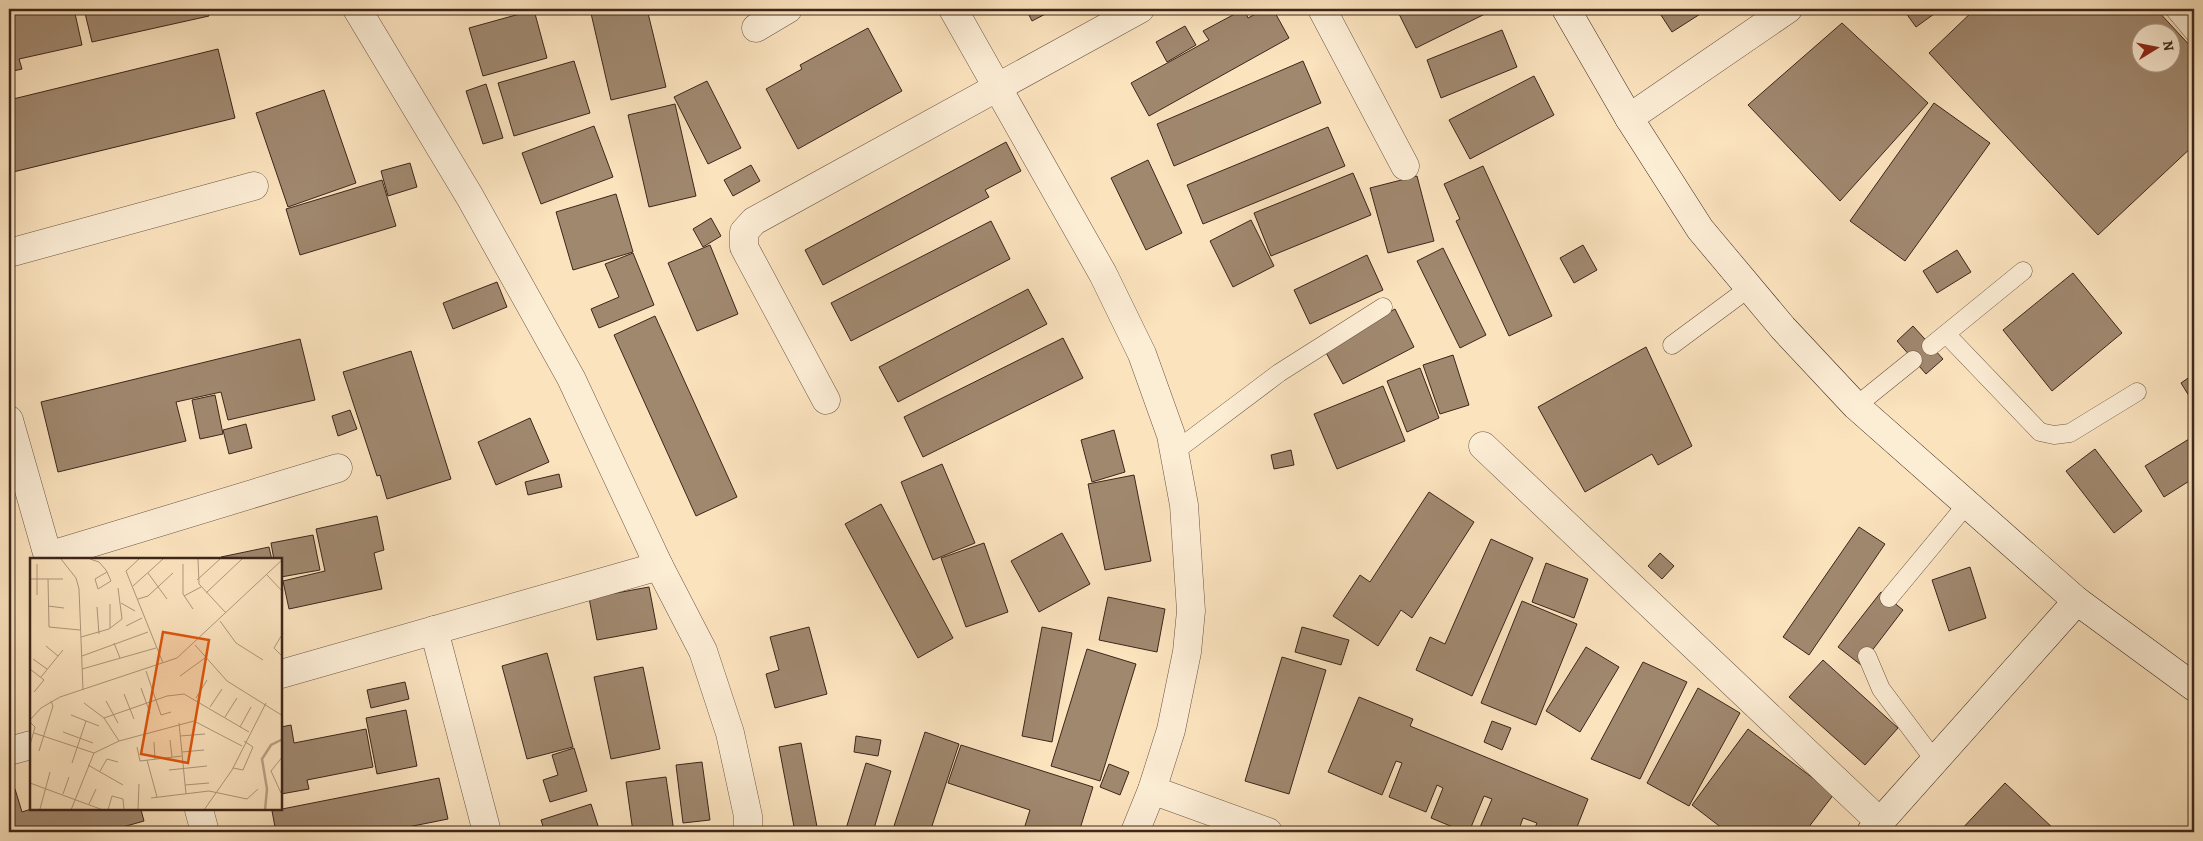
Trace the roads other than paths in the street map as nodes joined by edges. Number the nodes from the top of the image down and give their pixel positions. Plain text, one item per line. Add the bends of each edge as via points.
1 (357, 9) edge
2 (788, 9) edge
3 (953, 9) edge
4 (1140, 9) edge
5 (1322, 9) edge
6 (1566, 9) edge
7 (1788, 9) edge
8 (2174, 9) edge
9 (756, 28) dead end
10 (2194, 34) edge
11 (998, 88) junction
12 (1629, 118) junction
13 (1405, 166) dead end
14 (254, 186) dead end
15 (9, 253) edge
16 (2023, 272) dead end
17 (1750, 288) junction
18 (1383, 307) dead end
19 (1946, 334) junction
20 (1672, 345) dead end
21 (1931, 346) dead end
22 (1913, 360) dead end
23 (2137, 392) dead end
24 (826, 400) dead end
25 (1856, 406) junction
26 (9, 420) edge
27 (1482, 446) dead end
28 (1174, 452) junction
29 (338, 468) dead end
30 (1967, 504) junction
31 (48, 558) edge
32 (659, 566) junction
33 (1888, 598) dead end
34 (2077, 601) junction
35 (434, 630) junction
36 (1867, 656) dead end
37 (282, 674) edge
38 (2194, 687) edge
39 (30, 745) edge
40 (9, 751) edge
41 (1935, 761) junction
42 (1152, 790) junction
43 (199, 811) edge
44 (1876, 827) edge
45 (204, 832) edge
46 (487, 832) edge
47 (748, 832) edge
48 (1135, 832) edge
49 (1268, 832) edge

1 - 32 street via 470,197 571,378
2 - 9 street
3 - 11 street
4 - 11 street
5 - 13 street
6 - 12 street
7 - 12 street
8 - 10 lane
11 - 24 street via 754,221 744,232 744,247
11 - 28 street via 1103,274 1142,354
12 - 17 street via 1700,228
14 - 15 street
16 - 19 lane
17 - 20 lane
17 - 25 street
18 - 28 lane via 1279,373
19 - 21 lane
19 - 23 lane via 2040,432 2070,434
22 - 25 lane
25 - 30 street
26 - 31 street
27 - 44 street
28 - 42 street via 1184,505 1191,611 1187,652 1171,730
29 - 31 street
30 - 33 lane
30 - 34 street
32 - 35 street
32 - 47 street via 703,652 730,733 747,808
34 - 38 street
34 - 41 street
35 - 37 street
35 - 46 street
36 - 41 lane via 1881,689
39 - 40 street
41 - 44 street
42 - 48 street
42 - 49 street
43 - 45 street

